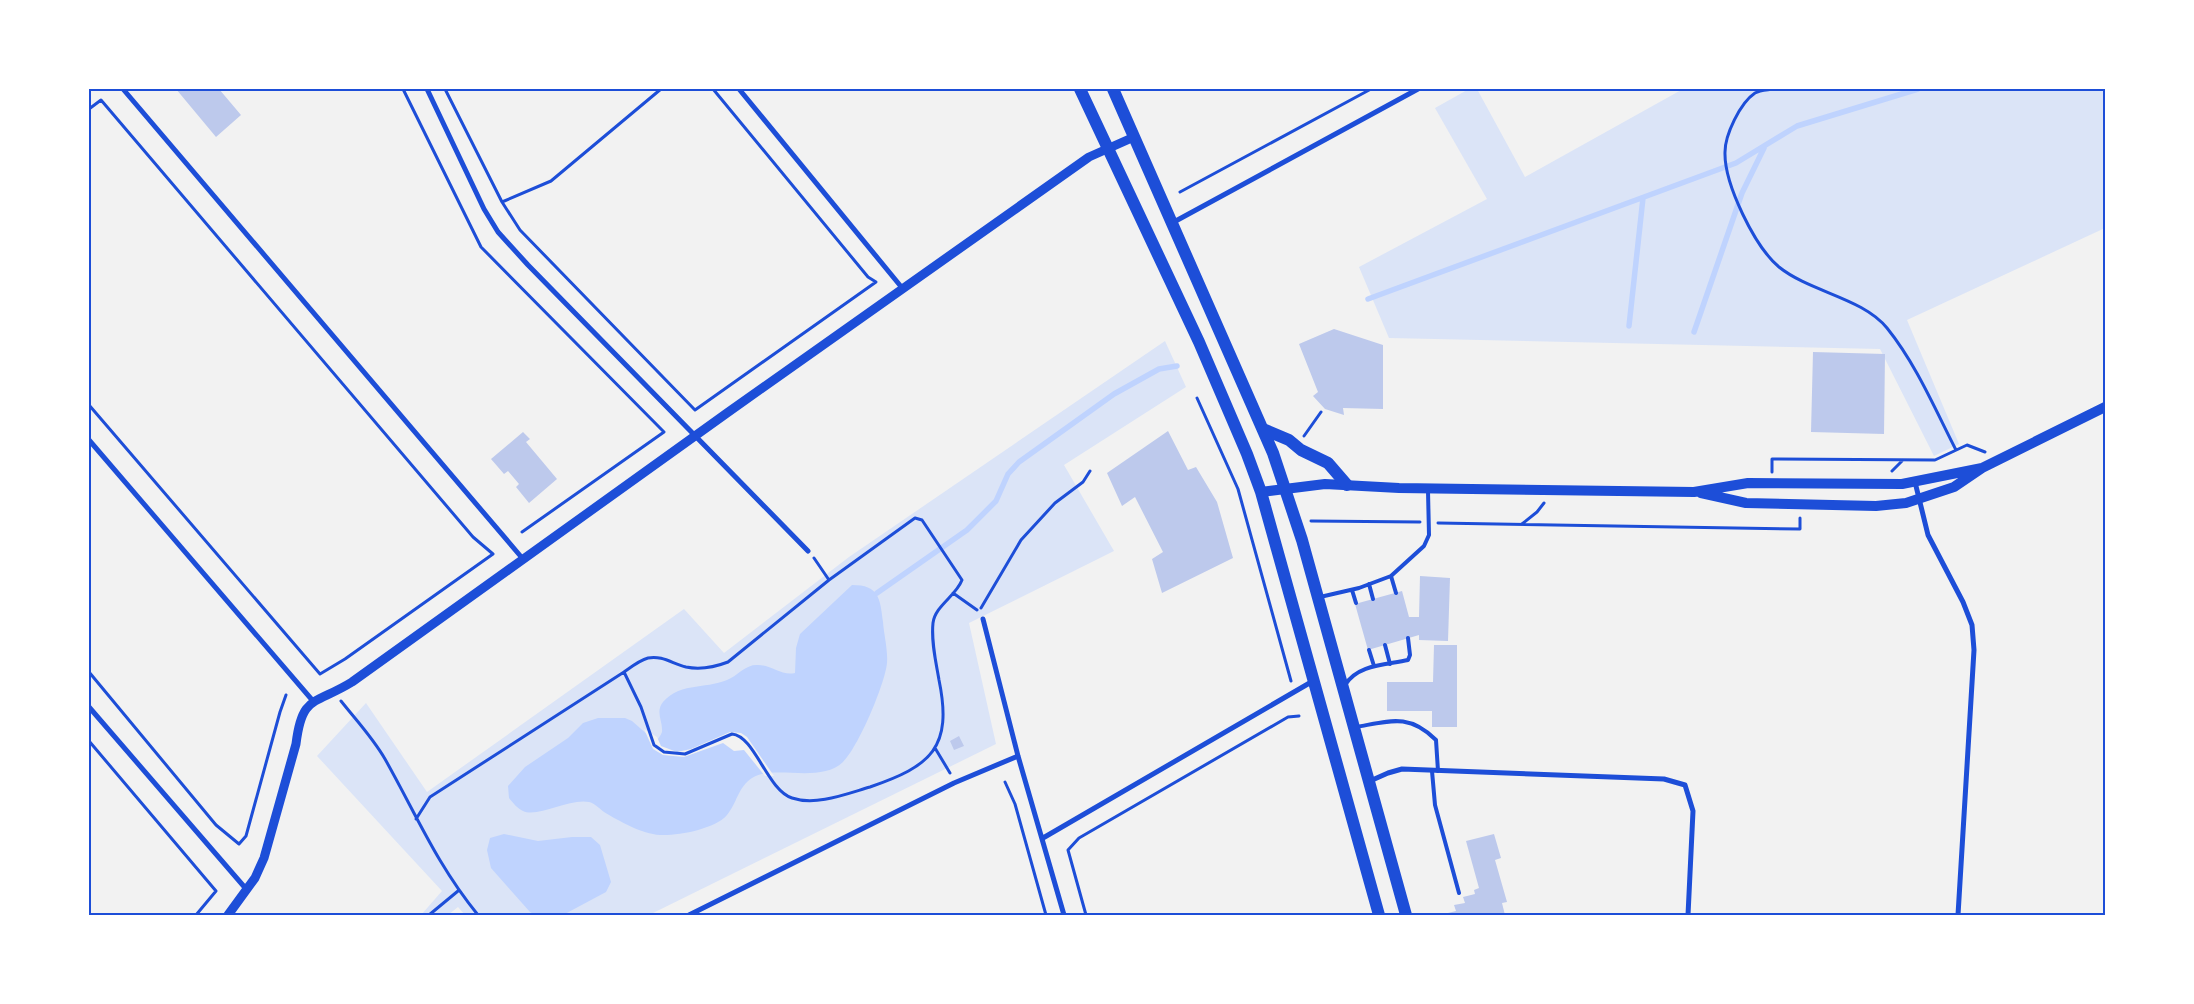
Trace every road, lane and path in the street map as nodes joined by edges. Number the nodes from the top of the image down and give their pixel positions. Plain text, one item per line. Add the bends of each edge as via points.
1 (122, 89) edge
2 (403, 89) edge
3 (427, 89) edge
4 (445, 89) edge
5 (661, 89) edge
6 (713, 89) edge
7 (739, 89) edge
8 (1080, 89) edge
9 (1113, 89) edge
10 (1371, 89) edge
11 (1418, 89) edge
12 (1773, 89) edge
13 (1408, 91) edge
14 (89, 109) edge
15 (1134, 137) junction
16 (1109, 148) junction
17 (1180, 192) dead end
18 (502, 202) junction
19 (1172, 223) junction
20 (903, 289) junction
21 (1197, 398) dead end
22 (89, 406) edge
23 (2105, 407) edge
24 (1321, 412) dead end
25 (1263, 429) junction
26 (696, 436) junction
27 (1304, 437) dead end
28 (89, 440) edge
29 (1967, 445) dead end
30 (1956, 450) junction
31 (1772, 467) dead end
32 (1982, 468) junction
33 (1090, 471) dead end
34 (1915, 482) junction
35 (1347, 485) junction
36 (1285, 488) junction
37 (1428, 488) junction
38 (1554, 490) junction
39 (1261, 492) junction
40 (1694, 492) junction
41 (1918, 500) junction
42 (1800, 519) dead end
43 (522, 532) dead end
44 (808, 552) joint
45 (523, 558) junction
46 (1391, 576) junction
47 (830, 580) junction
48 (1370, 584) junction
49 (1352, 590) junction
50 (953, 593) junction
51 (1396, 593) dead end
52 (1318, 598) junction
53 (1373, 599) dead end
54 (1356, 603) dead end
55 (983, 619) dead end
56 (1408, 638) dead end
57 (1385, 645) dead end
58 (1370, 650) dead end
59 (1390, 664) junction
60 (1374, 666) junction
61 (89, 672) edge
62 (624, 672) junction
63 (1290, 678) dead end
64 (1314, 681) junction
65 (1343, 688) junction
66 (334, 693) junction
67 (286, 695) dead end
68 (313, 701) junction
69 (89, 707) edge
70 (1299, 716) dead end
71 (1354, 727) junction
72 (89, 741) edge
73 (935, 748) junction
74 (1018, 756) junction
75 (1432, 771) junction
76 (1438, 771) junction
77 (1369, 781) junction
78 (954, 782) junction
79 (1005, 782) dead end
80 (416, 820) junction
81 (1043, 838) junction
82 (247, 890) junction
83 (458, 891) junction
84 (1459, 893) dead end
85 (196, 915) edge
86 (228, 915) edge
87 (429, 915) edge
88 (478, 915) edge
89 (689, 915) edge
90 (1046, 915) edge
91 (1064, 915) edge
92 (1086, 915) edge
93 (1379, 915) edge
94 (1406, 915) edge
95 (1688, 915) edge
96 (1958, 915) edge

1 - 45 street
2 - 43 path via 481,247 664,432
3 - 26 street via 498,232
4 - 18 path
5 - 18 path via 551,182
6 - 18 path via 868,277 876,282 695,410 520,230
7 - 20 street
8 - 16 highway
9 - 15 highway
10 - 17 path
11 - 13 street
12 - 30 path via 1756,92 1742,105 1725,152 1731,182 1748,224 1761,248 1794,278 1869,312 1886,327 1919,377
13 - 19 street
14 - 22 path via 101,100 466,529 493,554 320,674
15 - 16 street
15 - 19 highway
16 - 20 street via 1089,158
16 - 39 highway via 1199,342
19 - 25 highway
20 - 26 street
21 - 63 path via 1238,489
23 - 32 main road
24 - 27 path
25 - 35 highway via 1328,463
25 - 36 highway
26 - 44 street
26 - 45 street
28 - 68 street
29 - 30 path
30 - 31 path via 1935,460 1772,459
32 - 34 main road
32 - 41 main road via 1954,488
33 - 50 path via 1083,482 1055,503 1021,540 980,611
34 - 40 main road via 1878,485 1748,482
34 - 41 street
35 - 36 main road
35 - 37 main road
36 - 39 main road
36 - 52 highway
37 - 38 main road
37 - 46 lane via 1430,522 1427,541
38 - 40 main road
38 - 42 path via 1537,512 1522,524 1800,530
39 - 64 highway
40 - 41 main road via 1746,503 1876,506
41 - 96 street via 1928,535 1972,625 1974,650
44 - 47 path
45 - 66 street
46 - 48 lane
46 - 51 lane
47 - 50 path via 915,518 922,520 960,575 962,580
47 - 62 path via 728,662 701,668 685,667 659,657 647,658
48 - 49 lane
48 - 53 lane
49 - 52 lane
49 - 54 lane
50 - 73 path via 935,615 933,624 934,651 944,702 944,718
52 - 65 highway
55 - 74 street
56 - 59 lane via 1408,660
57 - 59 lane
58 - 60 lane
59 - 60 lane
60 - 65 lane via 1356,673
61 - 67 path via 216,825 239,844 246,836
62 - 73 path via 654,745 664,752 685,754 732,734 739,735 745,738 780,792 791,798 806,801 827,798 872,786 911,771 928,759
62 - 80 path via 430,797
64 - 81 street
64 - 93 highway
65 - 71 highway
66 - 68 street
66 - 80 path via 384,758
68 - 82 street via 303,712 264,858
69 - 82 street
70 - 92 path via 1275,724 1079,838 1068,850
71 - 76 lane via 1408,721 1436,740
71 - 77 highway
72 - 85 path via 216,891
73 - 78 path
74 - 78 street
74 - 81 street
75 - 76 street
75 - 77 street via 1396,770
75 - 84 lane via 1435,805
76 - 95 street via 1664,778 1685,785 1693,811
77 - 94 highway
78 - 89 street
79 - 90 path via 1015,804
80 - 83 path
81 - 91 street
82 - 86 street
83 - 87 path
83 - 88 path

